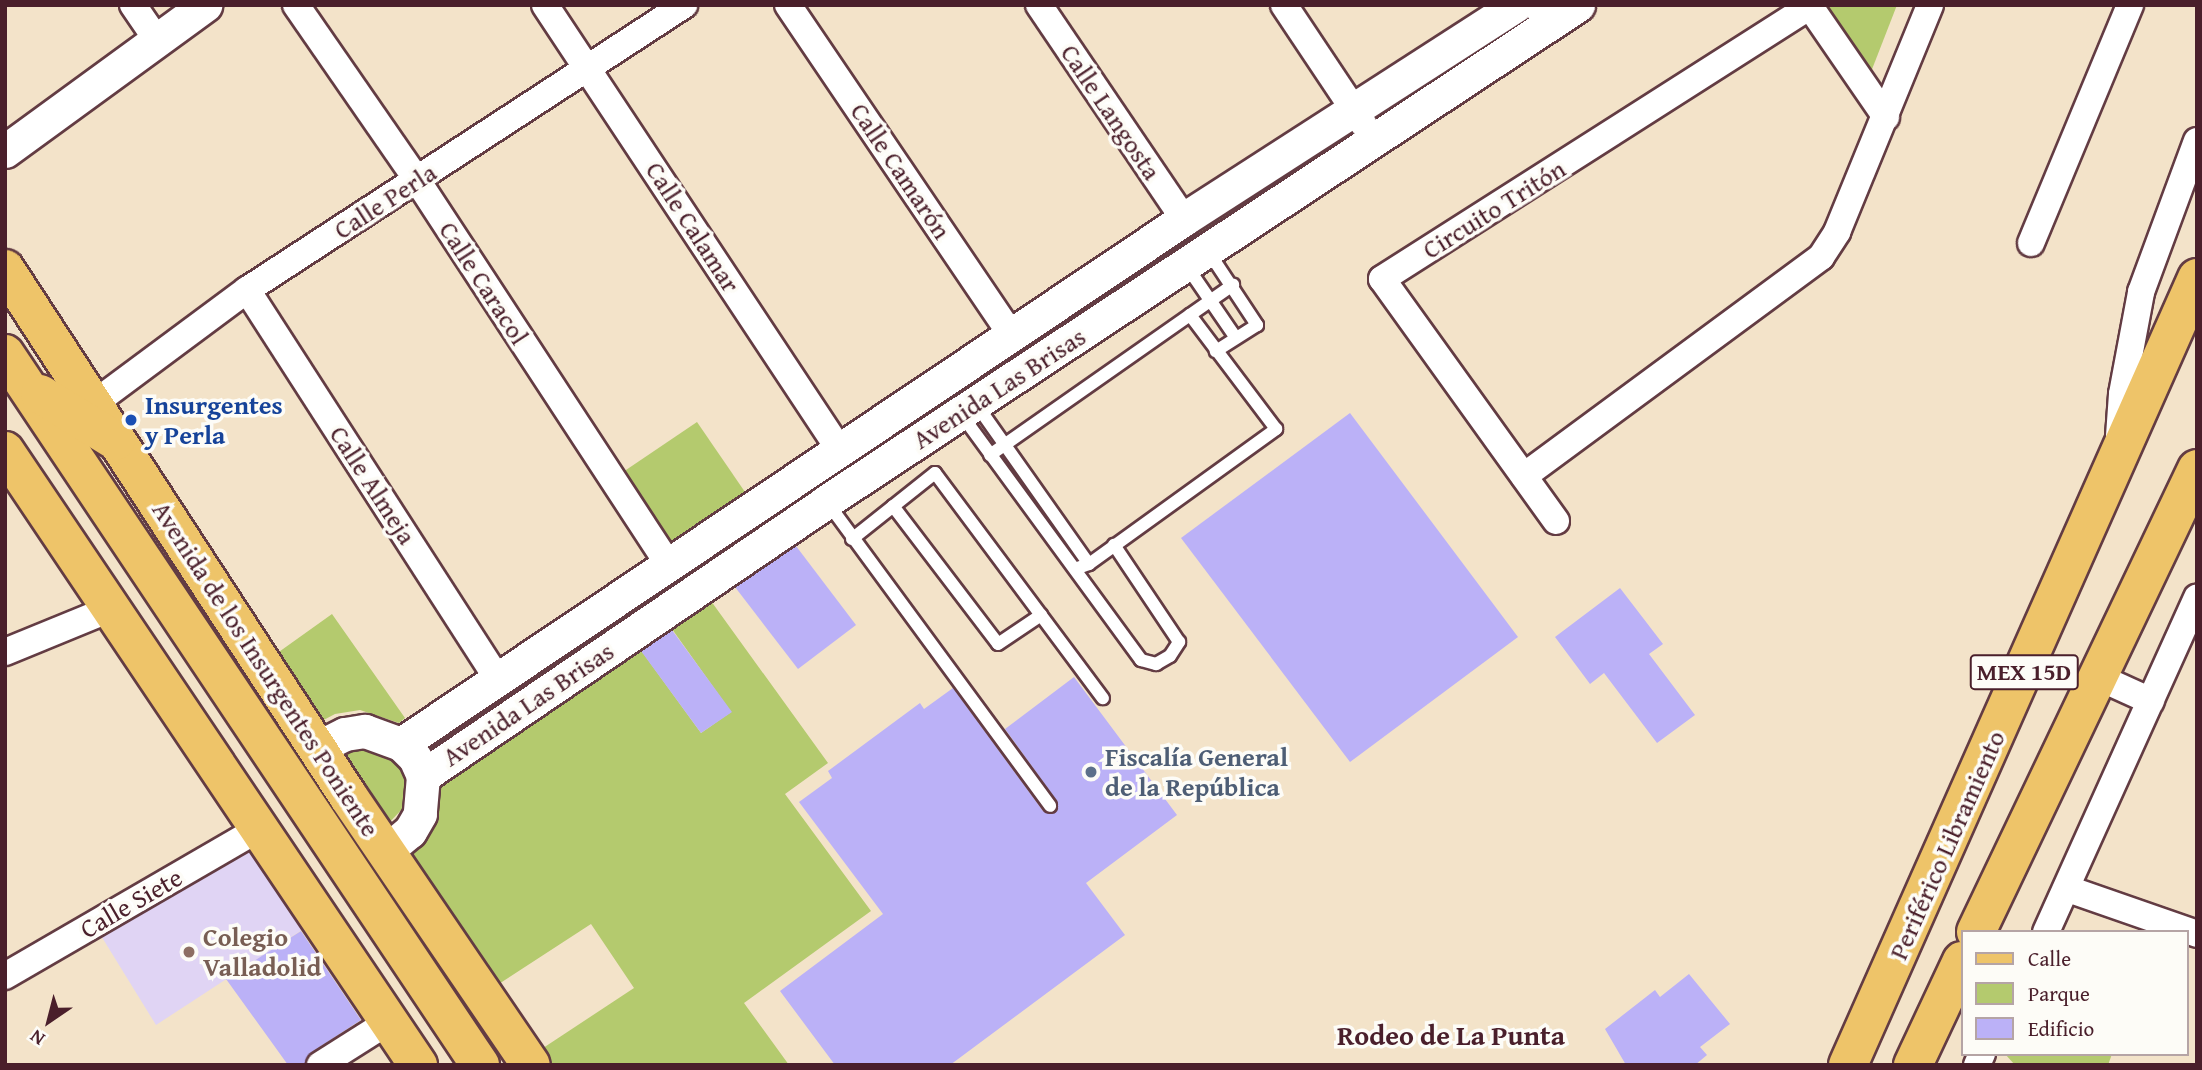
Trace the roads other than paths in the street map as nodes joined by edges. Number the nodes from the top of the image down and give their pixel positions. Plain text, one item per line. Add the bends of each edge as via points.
1 (133, 5) edge
2 (205, 5) edge
3 (296, 5) edge
4 (545, 5) edge
5 (684, 5) edge
6 (788, 5) edge
7 (1039, 5) edge
8 (1284, 5) edge
9 (1516, 5) edge
10 (1578, 5) edge
11 (1930, 5) edge
12 (2130, 5) edge
13 (1811, 6) edge
14 (1542, 15) edge
15 (157, 40) junction
16 (589, 69) junction
17 (1354, 110) junction
18 (1885, 117) junction
19 (1374, 141) junction
20 (2197, 141) edge
21 (5, 151) edge
22 (417, 180) junction
23 (1184, 219) junction
24 (2031, 243) dead end
25 (1197, 258) junction
26 (5, 269) edge
27 (1104, 276) junction
28 (2197, 278) edge
29 (1233, 285) junction
30 (247, 290) junction
31 (1212, 301) junction
32 (1123, 306) junction
33 (1190, 315) junction
34 (1013, 337) junction
35 (1236, 338) junction
36 (1216, 351) junction
37 (5, 354) edge
38 (29, 388) junction
39 (92, 405) junction
40 (968, 408) junction
41 (116, 441) junction
42 (1005, 444) junction
43 (839, 449) junction
44 (5, 451) edge
45 (990, 455) junction
46 (2118, 455) junction
47 (2196, 472) edge
48 (1524, 476) junction
49 (1031, 484) junction
50 (1018, 493) junction
51 (827, 501) junction
52 (892, 506) junction
53 (1556, 521) dead end
54 (1062, 524) junction
55 (1048, 533) junction
56 (852, 539) junction
57 (1114, 545) junction
58 (668, 564) junction
59 (1089, 564) junction
60 (1076, 569) junction
61 (2197, 598) edge
62 (110, 609) junction
63 (1041, 615) junction
64 (5, 652) edge
65 (2098, 677) junction
66 (498, 679) junction
67 (1103, 698) dead end
68 (2151, 701) junction
69 (451, 710) junction
70 (472, 743) junction
71 (401, 744) junction
72 (317, 748) junction
73 (423, 776) junction
74 (1050, 806) dead end
75 (257, 830) junction
76 (386, 851) junction
77 (2068, 888) junction
78 (1977, 930) edge
79 (2047, 930) edge
80 (2187, 930) edge
81 (1960, 965) edge
82 (5, 976) edge
83 (388, 1022) junction
84 (1851, 1060) edge
85 (320, 1065) edge
86 (418, 1065) edge
87 (480, 1065) edge
88 (531, 1065) edge
89 (1913, 1065) edge

1 - 15 street
2 - 15 street
3 - 22 street, Calle Caracol
4 - 16 street, Calle Calamar
5 - 16 street, Calle Perla
6 - 34 street, Calle Camarón
7 - 23 street, Calle Langosta
8 - 17 street
9 - 17 street, Avenida Las Brisas
10 - 14 street, Avenida Las Brisas
11 - 18 street
12 - 24 street
13 - 18 street, Circuito Tritón
13 - 48 street, Circuito Tritón via 1382,279
14 - 19 street, Avenida Las Brisas
15 - 21 street
16 - 22 street, Calle Perla
16 - 43 street, Calle Calamar
17 - 19 street
17 - 23 street, Avenida Las Brisas
18 - 48 street via 1837,232 1821,257
19 - 25 street, Avenida Las Brisas
20 - 46 street via 2141,292 2122,394
22 - 30 street, Calle Perla
22 - 58 street, Calle Caracol
23 - 27 street, Avenida Las Brisas
25 - 29 lane
25 - 31 lane
25 - 32 street, Avenida Las Brisas
26 - 39 main road, Avenida de los Insurgentes Poniente
27 - 32 street
27 - 34 street, Avenida Las Brisas
28 - 46 main road, Periférico Libramiento / MEX 15D
29 - 31 lane
29 - 35 lane via 1257,325
30 - 39 street, Calle Perla
30 - 66 street, Calle Almeja
31 - 33 lane
31 - 35 lane
32 - 40 street, Avenida Las Brisas
33 - 36 lane
33 - 42 lane
34 - 43 street, Avenida Las Brisas
35 - 36 lane
36 - 57 lane via 1276,429
37 - 38 main road, Avenida de los Insurgentes Poniente
38 - 41 main road
38 - 87 main road, Avenida de los Insurgentes Poniente
39 - 41 main road, Avenida de los Insurgentes Poniente
40 - 42 lane
40 - 45 lane
40 - 51 street, Avenida Las Brisas
41 - 72 main road, Avenida de los Insurgentes Poniente
42 - 45 lane
42 - 49 lane
43 - 58 street, Avenida Las Brisas
44 - 62 main road
45 - 50 lane
46 - 84 main road, Periférico Libramiento / MEX 15D
47 - 65 main road, MEX 15D
48 - 53 street, Circuito Tritón
49 - 50 lane
49 - 54 lane
50 - 55 lane
51 - 56 lane
51 - 70 street, Avenida Las Brisas
52 - 56 lane
52 - 63 lane via 998,644
52 - 63 lane via 935,473
54 - 55 lane
54 - 59 lane
55 - 60 lane
56 - 74 lane
57 - 59 lane
57 - 60 lane via 1170,624 1179,642 1170,656 1156,663 1141,660
58 - 66 street, Avenida Las Brisas
59 - 60 lane
61 - 68 street
62 - 64 street
62 - 75 main road
63 - 67 lane
65 - 68 street
65 - 78 main road, MEX 15D
66 - 69 street, Avenida Las Brisas
68 - 77 street
69 - 70 street
69 - 71 street, Avenida Las Brisas
70 - 73 street, Avenida Las Brisas
71 - 72 street, Avenida Las Brisas via 365,731 345,734
71 - 73 street, Avenida Las Brisas
72 - 76 main road, Avenida de los Insurgentes Poniente
73 - 76 street, Avenida Las Brisas via 420,814 410,831
75 - 82 street, Calle Siete
75 - 83 main road
76 - 88 main road, Avenida de los Insurgentes Poniente
77 - 79 street
77 - 80 street
81 - 89 main road
83 - 85 street
83 - 86 main road

